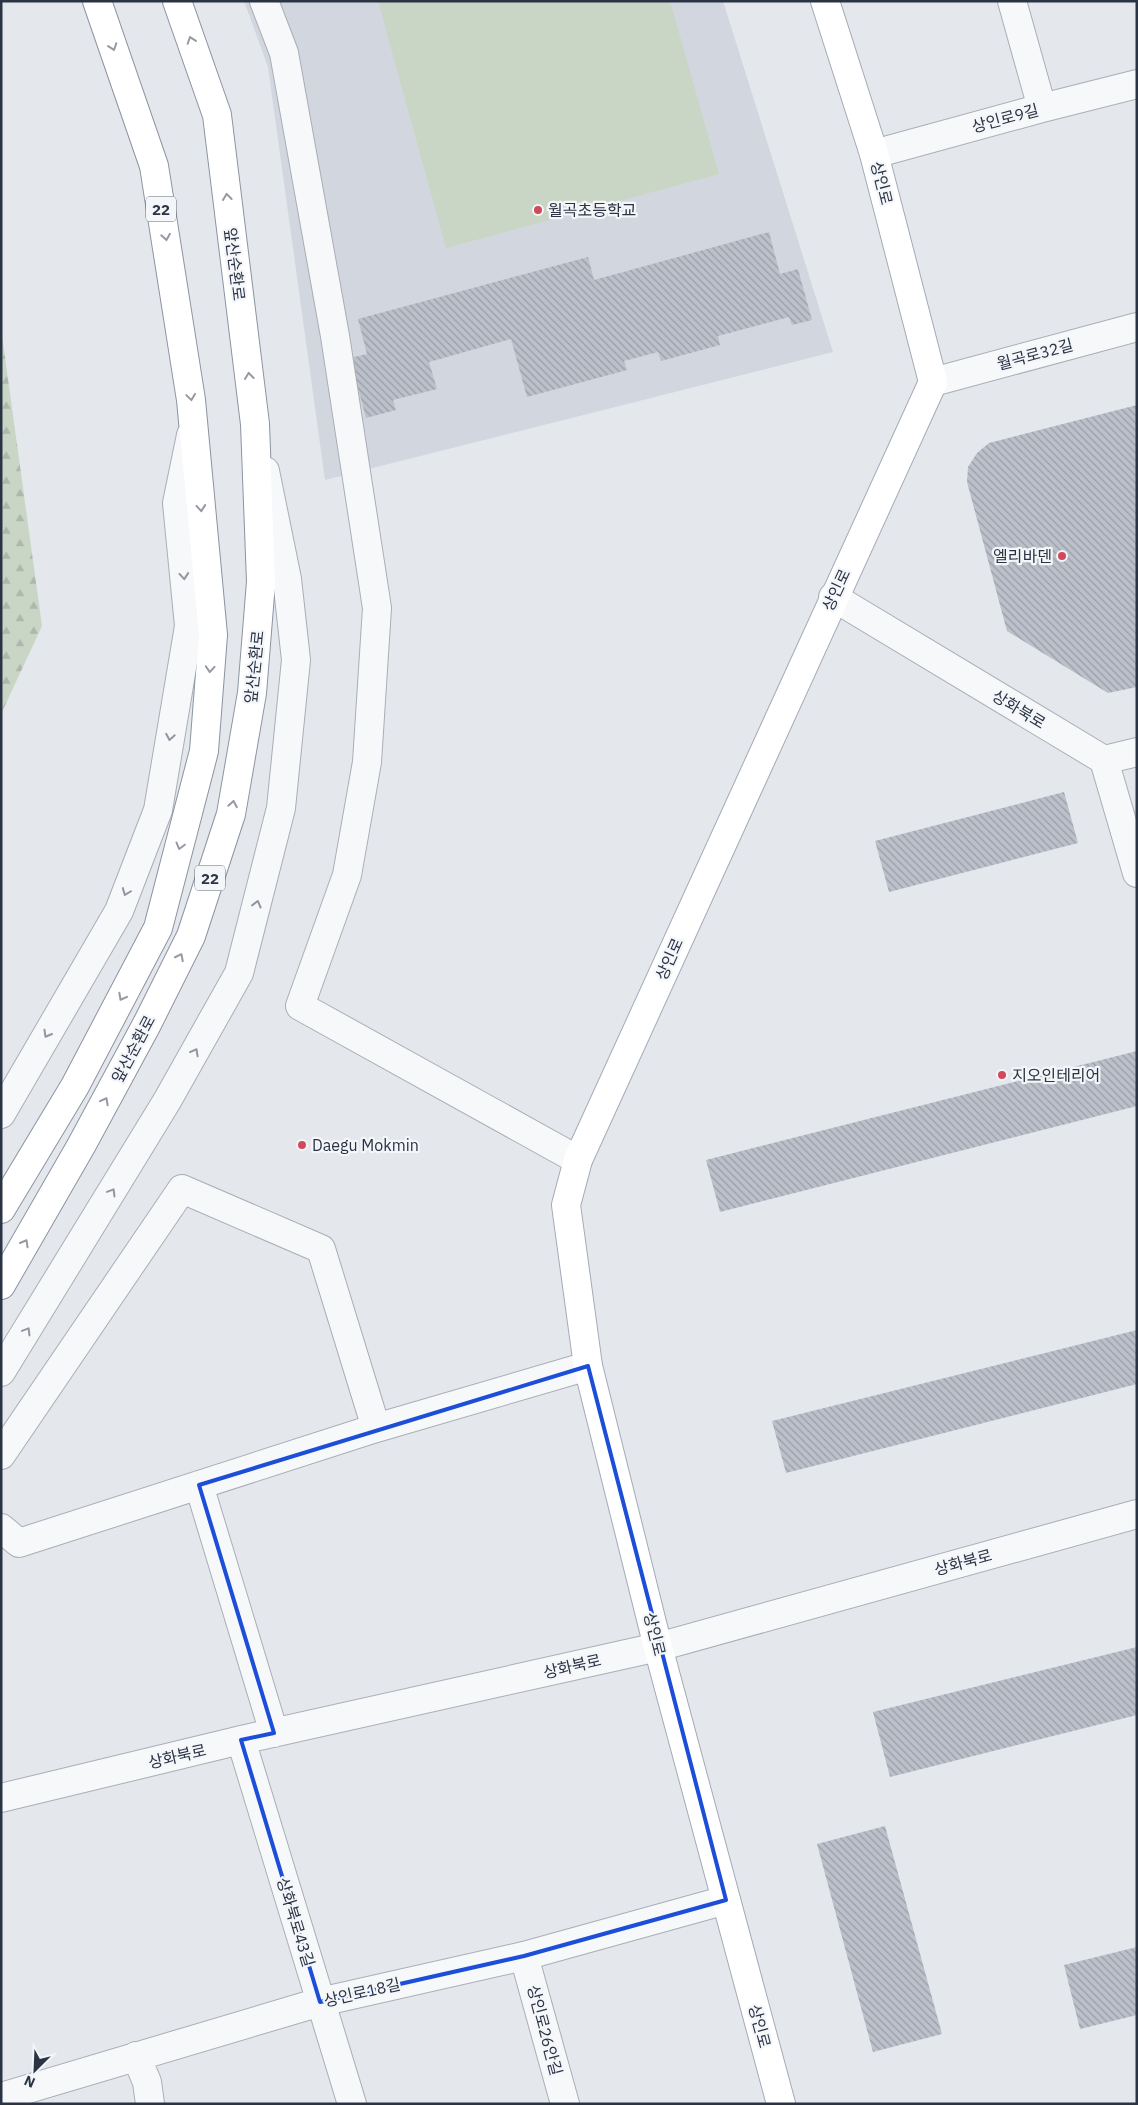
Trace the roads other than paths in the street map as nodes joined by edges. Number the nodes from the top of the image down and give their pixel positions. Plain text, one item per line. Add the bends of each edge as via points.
1 (97, 1) edge
2 (177, 1) edge
3 (264, 1) edge
4 (825, 1) edge
5 (1012, 1) edge
6 (1137, 84) edge
7 (1042, 108) junction
8 (874, 154) junction
9 (1137, 327) edge
10 (933, 382) junction
11 (194, 424) junction
12 (255, 424) junction
13 (833, 597) junction
14 (1137, 752) edge
15 (1104, 760) junction
16 (1137, 873) edge
17 (1, 1114) edge
18 (578, 1160) junction
19 (1, 1208) edge
20 (1, 1285) edge
21 (588, 1366) junction
22 (1, 1372) edge
23 (376, 1428) junction
24 (1, 1455) edge
25 (199, 1485) junction
26 (1137, 1514) edge
27 (1, 1528) edge
28 (658, 1647) junction
29 (274, 1733) junction
30 (241, 1740) junction
31 (1, 1798) edge
32 (726, 1900) junction
33 (524, 1956) junction
34 (320, 2002) junction
35 (136, 2056) junction
36 (1, 2097) edge
37 (150, 2104) edge
38 (352, 2104) edge
39 (565, 2104) edge
40 (781, 2104) edge

1 -> 11 main road, 22 via 154,166
12 -> 2 main road, 앞산순환로 / 22 via 217,115
3 - 18 street via 284,53 335,336 377,608 366,762 346,875 300,1006
4 - 8 main road, 상인로
5 - 7 street
6 - 7 street, 상인로9길
7 - 8 street, 상인로9길
8 - 10 main road, 상인로
9 - 10 street, 월곡로32길
10 - 13 main road, 상인로
11 -> 17 street via 177,503 189,626 158,810 119,911
11 -> 19 main road, 22 via 213,635 204,751 158,928 74,1086
20 -> 12 main road, 앞산순환로 / 22 via 81,1146 191,936 231,814 252,693 261,582
22 -> 12 street via 167,1102 239,973 281,808 296,660 287,580
13 - 15 street, 상화북로
13 - 18 main road, 상인로
14 - 15 street
15 - 16 street
18 - 21 main road, 상인로 via 566,1205
21 - 23 street
21 - 28 main road, 상인로
23 - 24 street via 321,1249 182,1189
23 - 25 street
25 - 27 street via 19,1543
25 - 29 street
26 - 28 street, 상화북로
28 - 29 street, 상화북로
28 - 32 main road, 상인로
29 - 30 street, 상화북로
30 - 31 street, 상화북로
30 - 34 street, 상화북로43길
32 - 33 street, 상인로18길
32 - 40 main road, 상인로
33 - 34 street, 상인로18길
33 - 39 street, 상인로26안길
34 - 35 street, 상인로18길
34 - 38 street, 상화북로43길
35 - 36 street, 상인로18길
35 - 37 street via 147,2082

